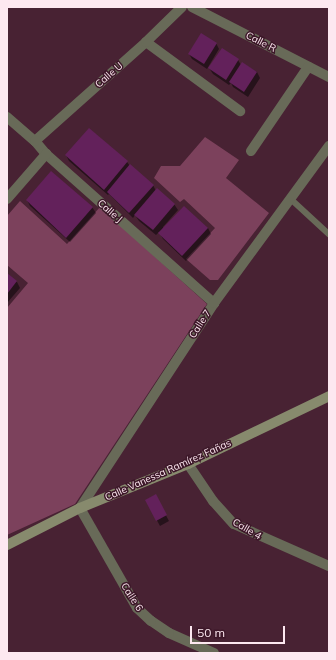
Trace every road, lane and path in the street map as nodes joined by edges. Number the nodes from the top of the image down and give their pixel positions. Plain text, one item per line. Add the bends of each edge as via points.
1 (182, 7) edge
2 (192, 7) edge
3 (146, 42) junction
4 (308, 67) junction
5 (329, 77) edge
6 (240, 111) dead end
7 (7, 117) edge
8 (35, 140) junction
9 (329, 146) edge
10 (251, 151) dead end
11 (46, 154) junction
12 (290, 198) junction
13 (7, 199) edge
14 (329, 234) edge
15 (214, 303) junction
16 (329, 396) edge
17 (188, 464) junction
18 (80, 508) junction
19 (7, 545) edge
20 (329, 566) edge
21 (214, 653) edge

1 - 3 street, Calle U
2 - 4 street, Calle R
3 - 6 street
3 - 8 street, Calle U
4 - 5 street, Calle R
4 - 10 street
7 - 8 street, Calle J
8 - 11 street, Calle J
9 - 12 street, Calle 7
11 - 13 street
11 - 15 street, Calle J
12 - 14 lane
12 - 15 street, Calle 7
15 - 18 street, Calle 7
16 - 17 street, Calle Vanessa Ramírez Fañas
17 - 18 street, Calle Vanessa Ramírez Fañas
17 - 20 street, Calle 4 via 213,501 234,524
18 - 19 street, Calle Vanessa Ramírez Fañas
18 - 21 street, Calle 6 via 137,608 151,622 169,633

